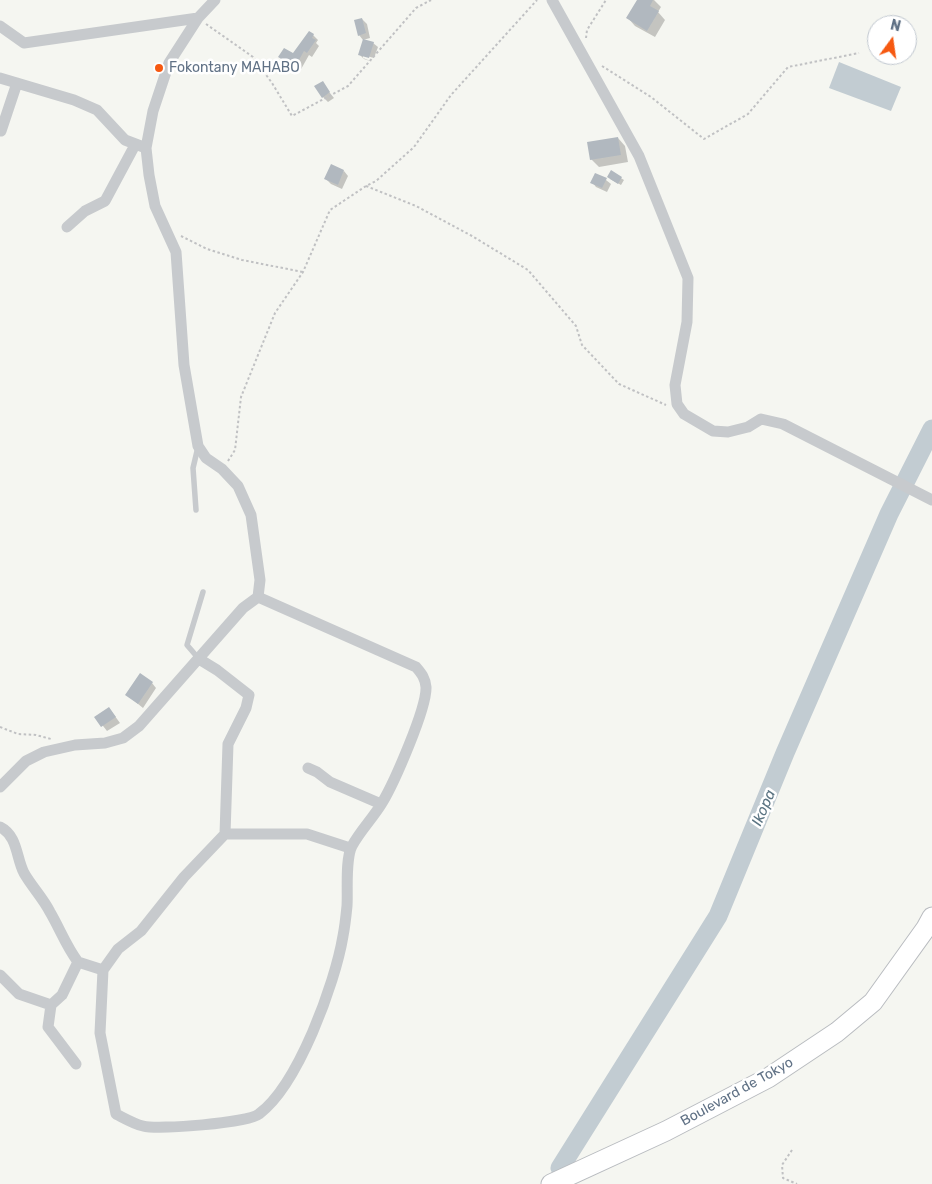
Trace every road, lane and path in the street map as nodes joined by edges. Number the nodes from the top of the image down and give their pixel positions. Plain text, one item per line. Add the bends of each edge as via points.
1 (215, 0) edge
2 (430, 0) edge
3 (537, 0) edge
4 (552, 0) edge
5 (606, 0) edge
6 (198, 18) junction
7 (0, 26) edge
8 (859, 53) dead end
9 (582, 54) junction
10 (0, 78) edge
11 (18, 83) junction
12 (1, 131) edge
13 (140, 146) junction
14 (366, 186) junction
15 (67, 227) dead end
16 (165, 229) junction
17 (303, 272) junction
18 (684, 414) junction
19 (198, 446) junction
20 (222, 470) junction
21 (932, 500) edge
22 (196, 510) dead end
23 (203, 592) dead end
24 (258, 597) junction
25 (199, 659) junction
26 (0, 727) edge
27 (51, 739) dead end
28 (308, 768) dead end
29 (0, 787) edge
30 (381, 804) junction
31 (0, 827) edge
32 (225, 834) junction
33 (350, 848) junction
34 (932, 917) edge
35 (78, 962) junction
36 (103, 970) junction
37 (0, 975) edge
38 (52, 1005) junction
39 (76, 1064) dead end
40 (792, 1150) dead end
41 (557, 1182) edge
42 (797, 1184) edge

1 - 6 street
2 - 6 path via 416,8 348,86 292,116 254,56
3 - 14 path via 451,95 414,147
4 - 9 street
5 - 9 path via 587,30
6 - 7 street via 24,43
6 - 13 street via 169,63
8 - 9 path via 788,67 748,114 704,139 652,97
9 - 18 street via 639,156 688,278 687,322 674,386 677,404
10 - 11 street
11 - 12 street
11 - 13 street via 97,110 125,140
13 - 15 street via 105,201 85,211
13 - 16 street via 155,206
14 - 17 path via 330,210
14 - 18 path via 416,206 528,270 576,326 582,345 619,384
16 - 17 path via 207,249 242,260
16 - 19 street via 176,252 184,365
17 - 20 path via 275,313 241,397 235,450
18 - 21 street via 714,431 728,432 748,427 761,419 784,424
19 - 20 street via 206,458
19 - 22 lane via 193,468
20 - 24 street via 238,486 250,515 260,580
23 - 25 lane via 187,645
24 - 25 street via 243,608
24 - 30 street via 416,667 424,676 426,689 420,714
25 - 29 street via 139,726 123,738 44,752 26,761
25 - 32 street via 249,695 228,744
26 - 27 path via 18,734
28 - 30 street via 330,782
30 - 33 street
31 - 35 street via 10,836 23,871
32 - 33 street via 308,834
32 - 36 street via 184,877 142,930 118,949
33 - 36 street via 347,906 334,974 296,1066 278,1096 257,1116 223,1123 143,1126 116,1114 100,1033
34 - 41 main road, Boulevard de Tokyo via 873,1002 837,1032 768,1078
35 - 36 street
35 - 38 street via 62,995
37 - 38 street via 19,994
38 - 39 street via 48,1027
40 - 42 path via 782,1165 784,1178

